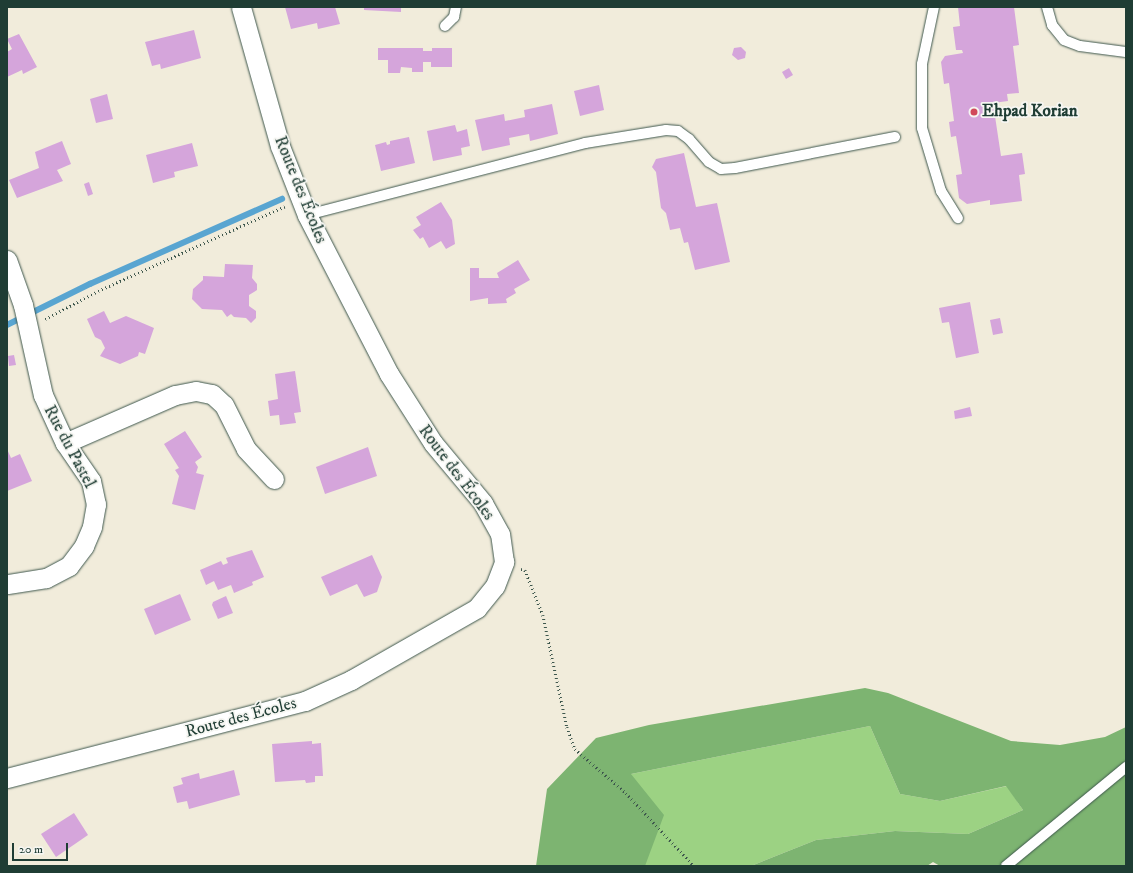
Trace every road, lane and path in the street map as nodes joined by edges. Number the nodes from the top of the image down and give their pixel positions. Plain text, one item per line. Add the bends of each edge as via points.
1 (241, 7) edge
2 (456, 7) edge
3 (934, 7) edge
4 (1047, 7) edge
5 (445, 26) dead end
6 (1126, 52) edge
7 (895, 137) dead end
8 (303, 207) junction
9 (958, 218) dead end
10 (7, 260) edge
11 (27, 321) junction
12 (64, 443) junction
13 (274, 479) dead end
14 (504, 562) junction
15 (7, 584) edge
16 (1126, 766) edge
17 (7, 778) edge
18 (694, 866) edge
19 (1006, 866) edge

1 - 8 street, Route des Écoles via 260,81
2 - 5 lane via 454,16
3 - 9 lane via 922,64 922,128 941,191
4 - 6 lane via 1052,25 1064,40 1080,46
7 - 8 lane via 721,169 709,162 689,139 678,131 666,130 585,143
8 - 11 path via 98,292 44,320
8 - 14 street, Route des Écoles via 388,374 434,443 483,503 500,534
10 - 11 street, Rue du Pastel
11 - 12 street, Rue du Pastel via 43,395
12 - 13 street via 175,395 196,391 212,394 224,405 246,449
12 - 15 street, Rue du Pastel via 91,481 96,504 92,527 84,546 69,566 46,578
14 - 17 street, Route des Écoles via 495,586 477,608 351,680 305,701
14 - 18 path via 525,570 543,615 567,727 575,749 626,793
16 - 19 lane

